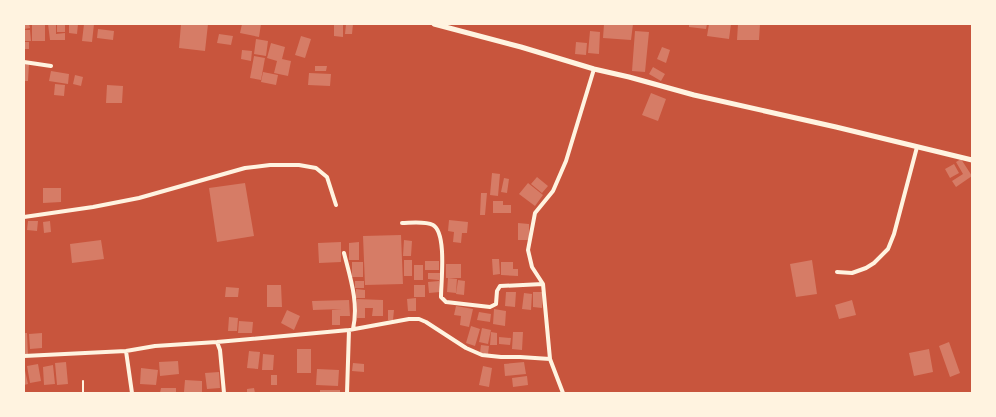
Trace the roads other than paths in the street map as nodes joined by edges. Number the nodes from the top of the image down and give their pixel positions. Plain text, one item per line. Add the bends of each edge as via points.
1 (434, 24) edge
2 (24, 62) edge
3 (51, 66) dead end
4 (594, 69) junction
5 (918, 147) junction
6 (972, 160) edge
7 (336, 205) dead end
8 (24, 217) edge
9 (402, 223) dead end
10 (344, 253) dead end
11 (837, 272) dead end
12 (543, 284) junction
13 (351, 329) junction
14 (218, 342) junction
15 (126, 351) junction
16 (24, 356) edge
17 (550, 359) junction
18 (83, 381) dead end
19 (83, 393) edge
20 (132, 393) edge
21 (224, 393) edge
22 (347, 393) edge
23 (563, 393) edge

1 - 4 street
2 - 3 street
4 - 5 street
4 - 12 street via 566,161 553,191 539,206 533,220 528,250 532,267
5 - 6 street
5 - 11 street via 888,249 866,268 852,273
7 - 8 street via 327,177 316,168 270,165 245,168 139,198
9 - 12 street via 429,224 438,231 442,256 441,297 446,302 490,307 496,304 500,286
10 - 13 street via 353,290 355,320
12 - 17 street
13 - 14 street
13 - 17 street via 419,319 482,355
13 - 22 street
14 - 15 street
14 - 21 street
15 - 16 street
15 - 20 street
17 - 23 street
18 - 19 lane

